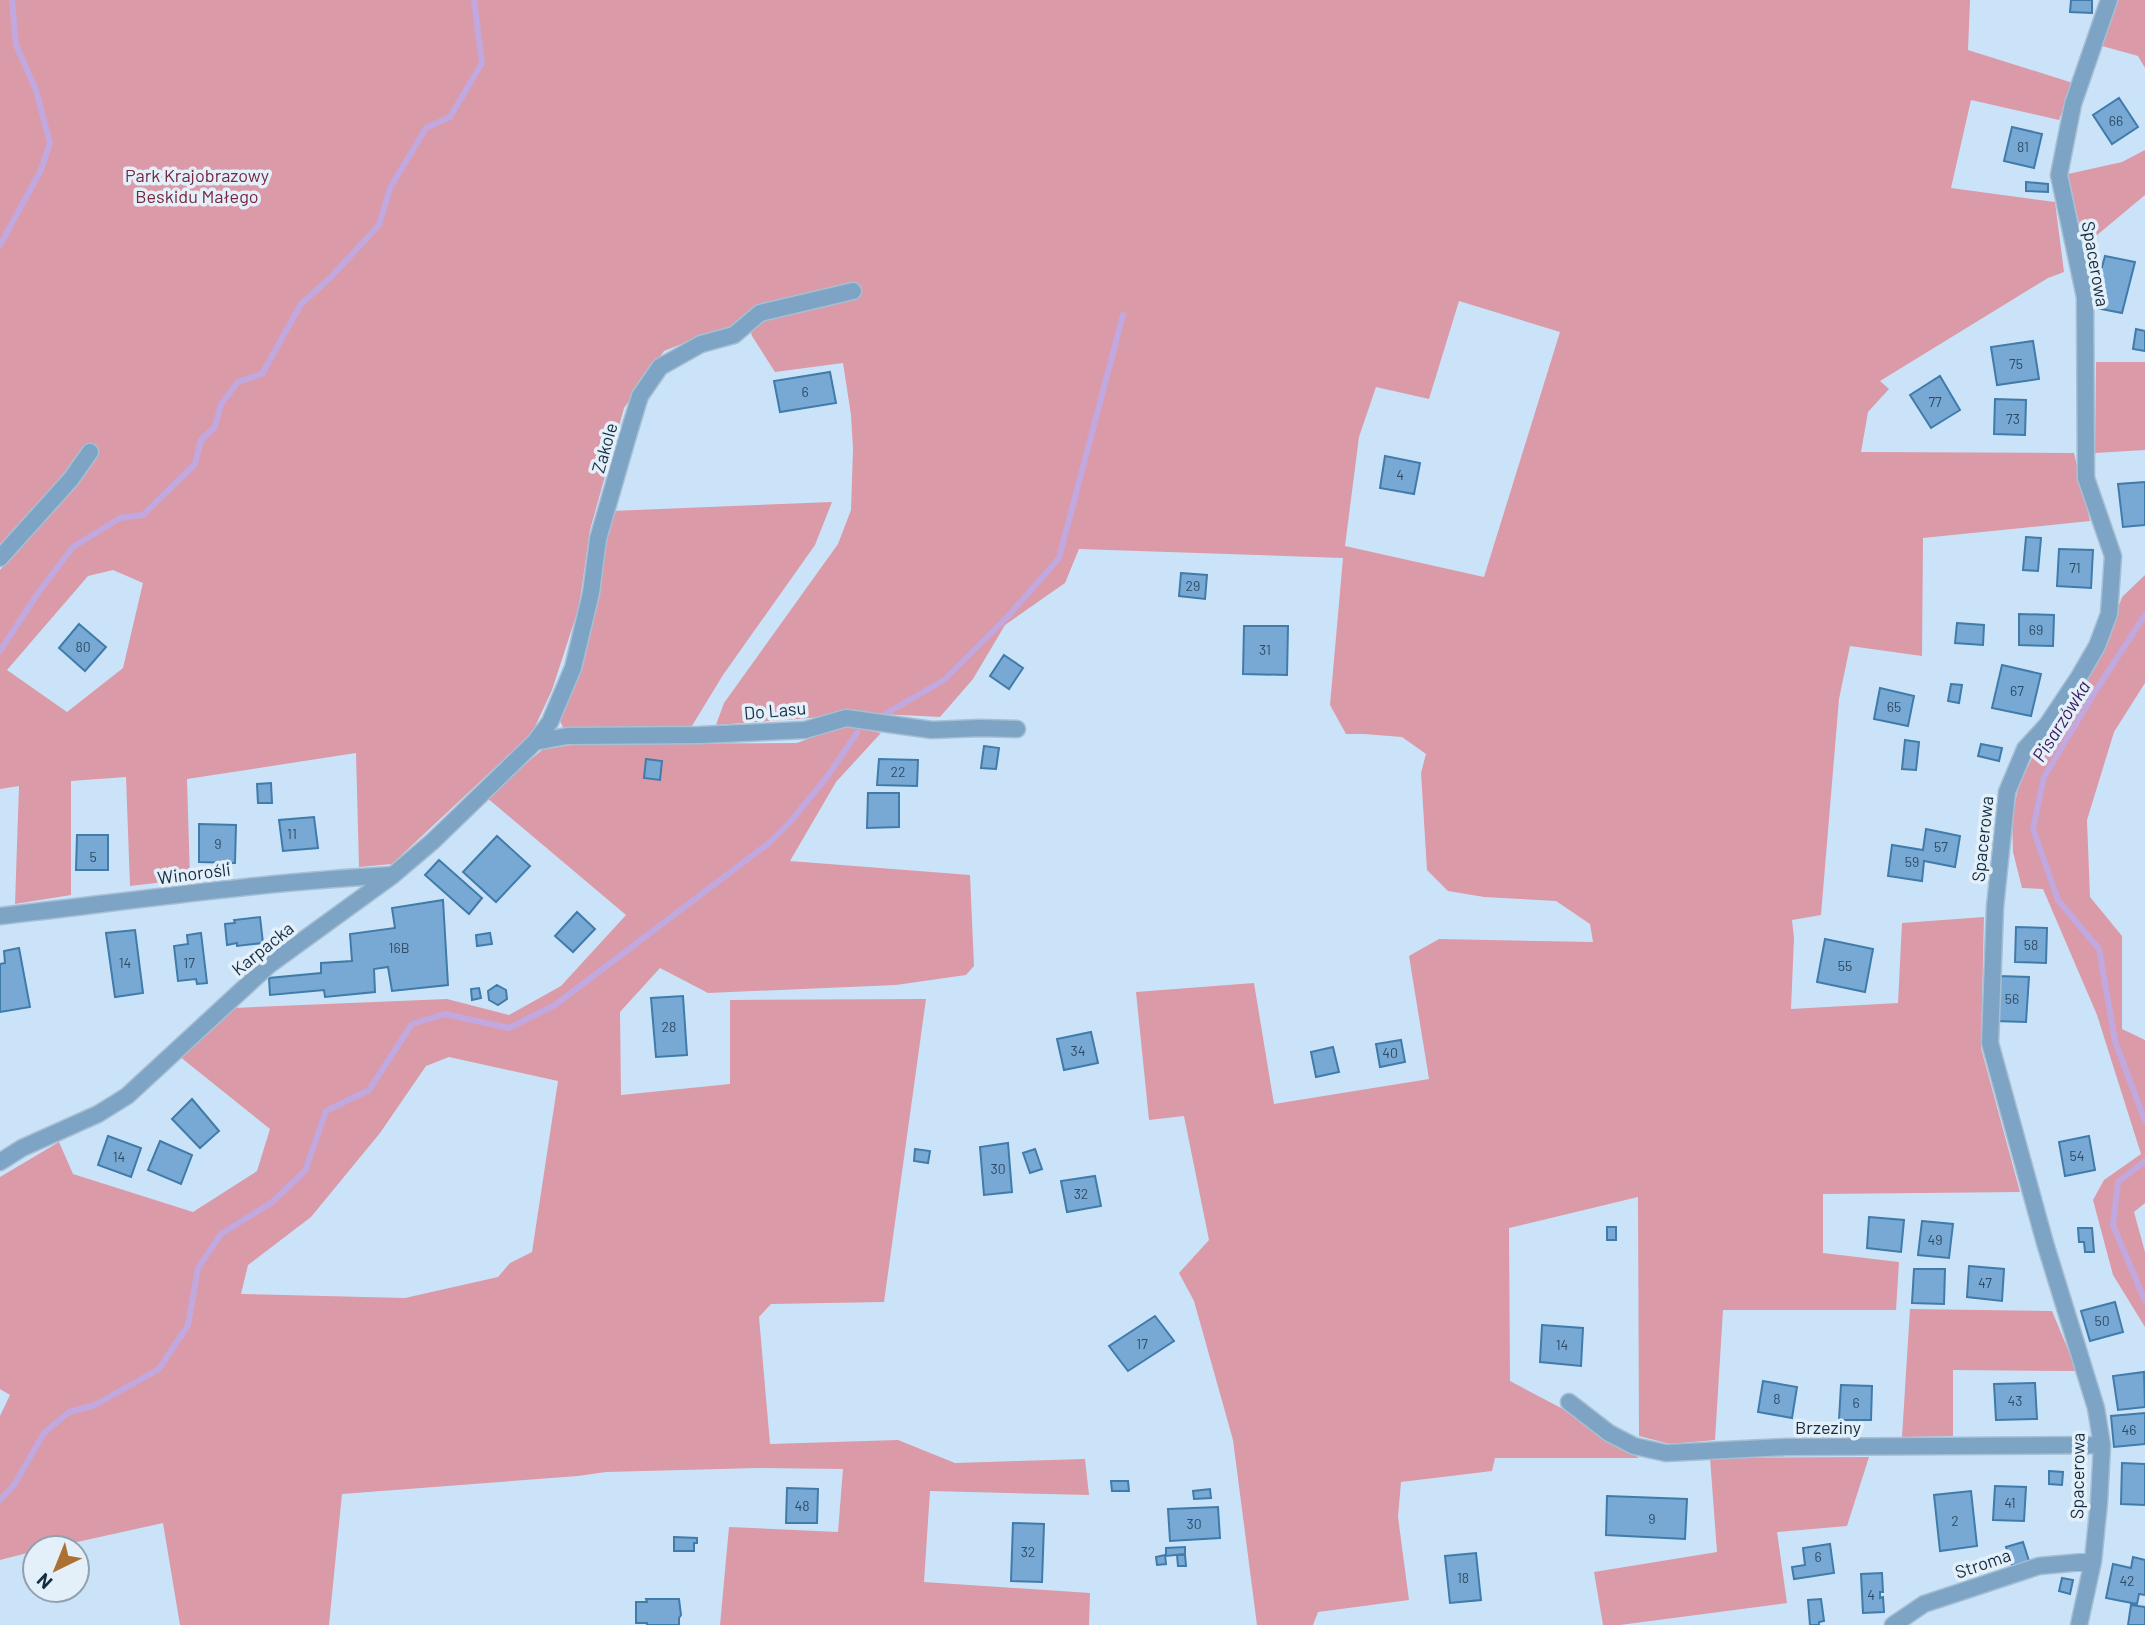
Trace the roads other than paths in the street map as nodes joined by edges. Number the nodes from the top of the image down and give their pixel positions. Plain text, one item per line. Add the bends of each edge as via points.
1 (2109, 0) edge
2 (853, 291) dead end
3 (90, 452) dead end
4 (0, 558) edge
5 (1017, 729) dead end
6 (535, 742) junction
7 (393, 875) junction
8 (0, 916) edge
9 (0, 1162) edge
10 (1569, 1402) dead end
11 (2102, 1445) junction
12 (2092, 1561) junction
13 (1893, 1625) edge
14 (2079, 1625) edge

1 - 11 street, Spacerowa via 2073,104 2059,175 2085,297 2086,478 2113,555 2109,614 2079,677 2025,749 2007,792 1995,907 1990,1043 2096,1408
2 - 6 street, Zakole via 760,313 734,335 701,344 660,367 640,396 598,539 573,668 550,722
3 - 4 street
5 - 6 street, Do Lasu via 933,730 846,718 805,730 567,736
6 - 7 street, Karpacka
7 - 8 street, Winorośli
7 - 9 street, Karpacka via 269,965 127,1096
10 - 11 street, Brzeziny via 1609,1433 1634,1446 1666,1453 1786,1447
11 - 12 street, Spacerowa
12 - 13 street, Stroma via 2039,1566 1924,1605
12 - 14 street, Spacerowa

